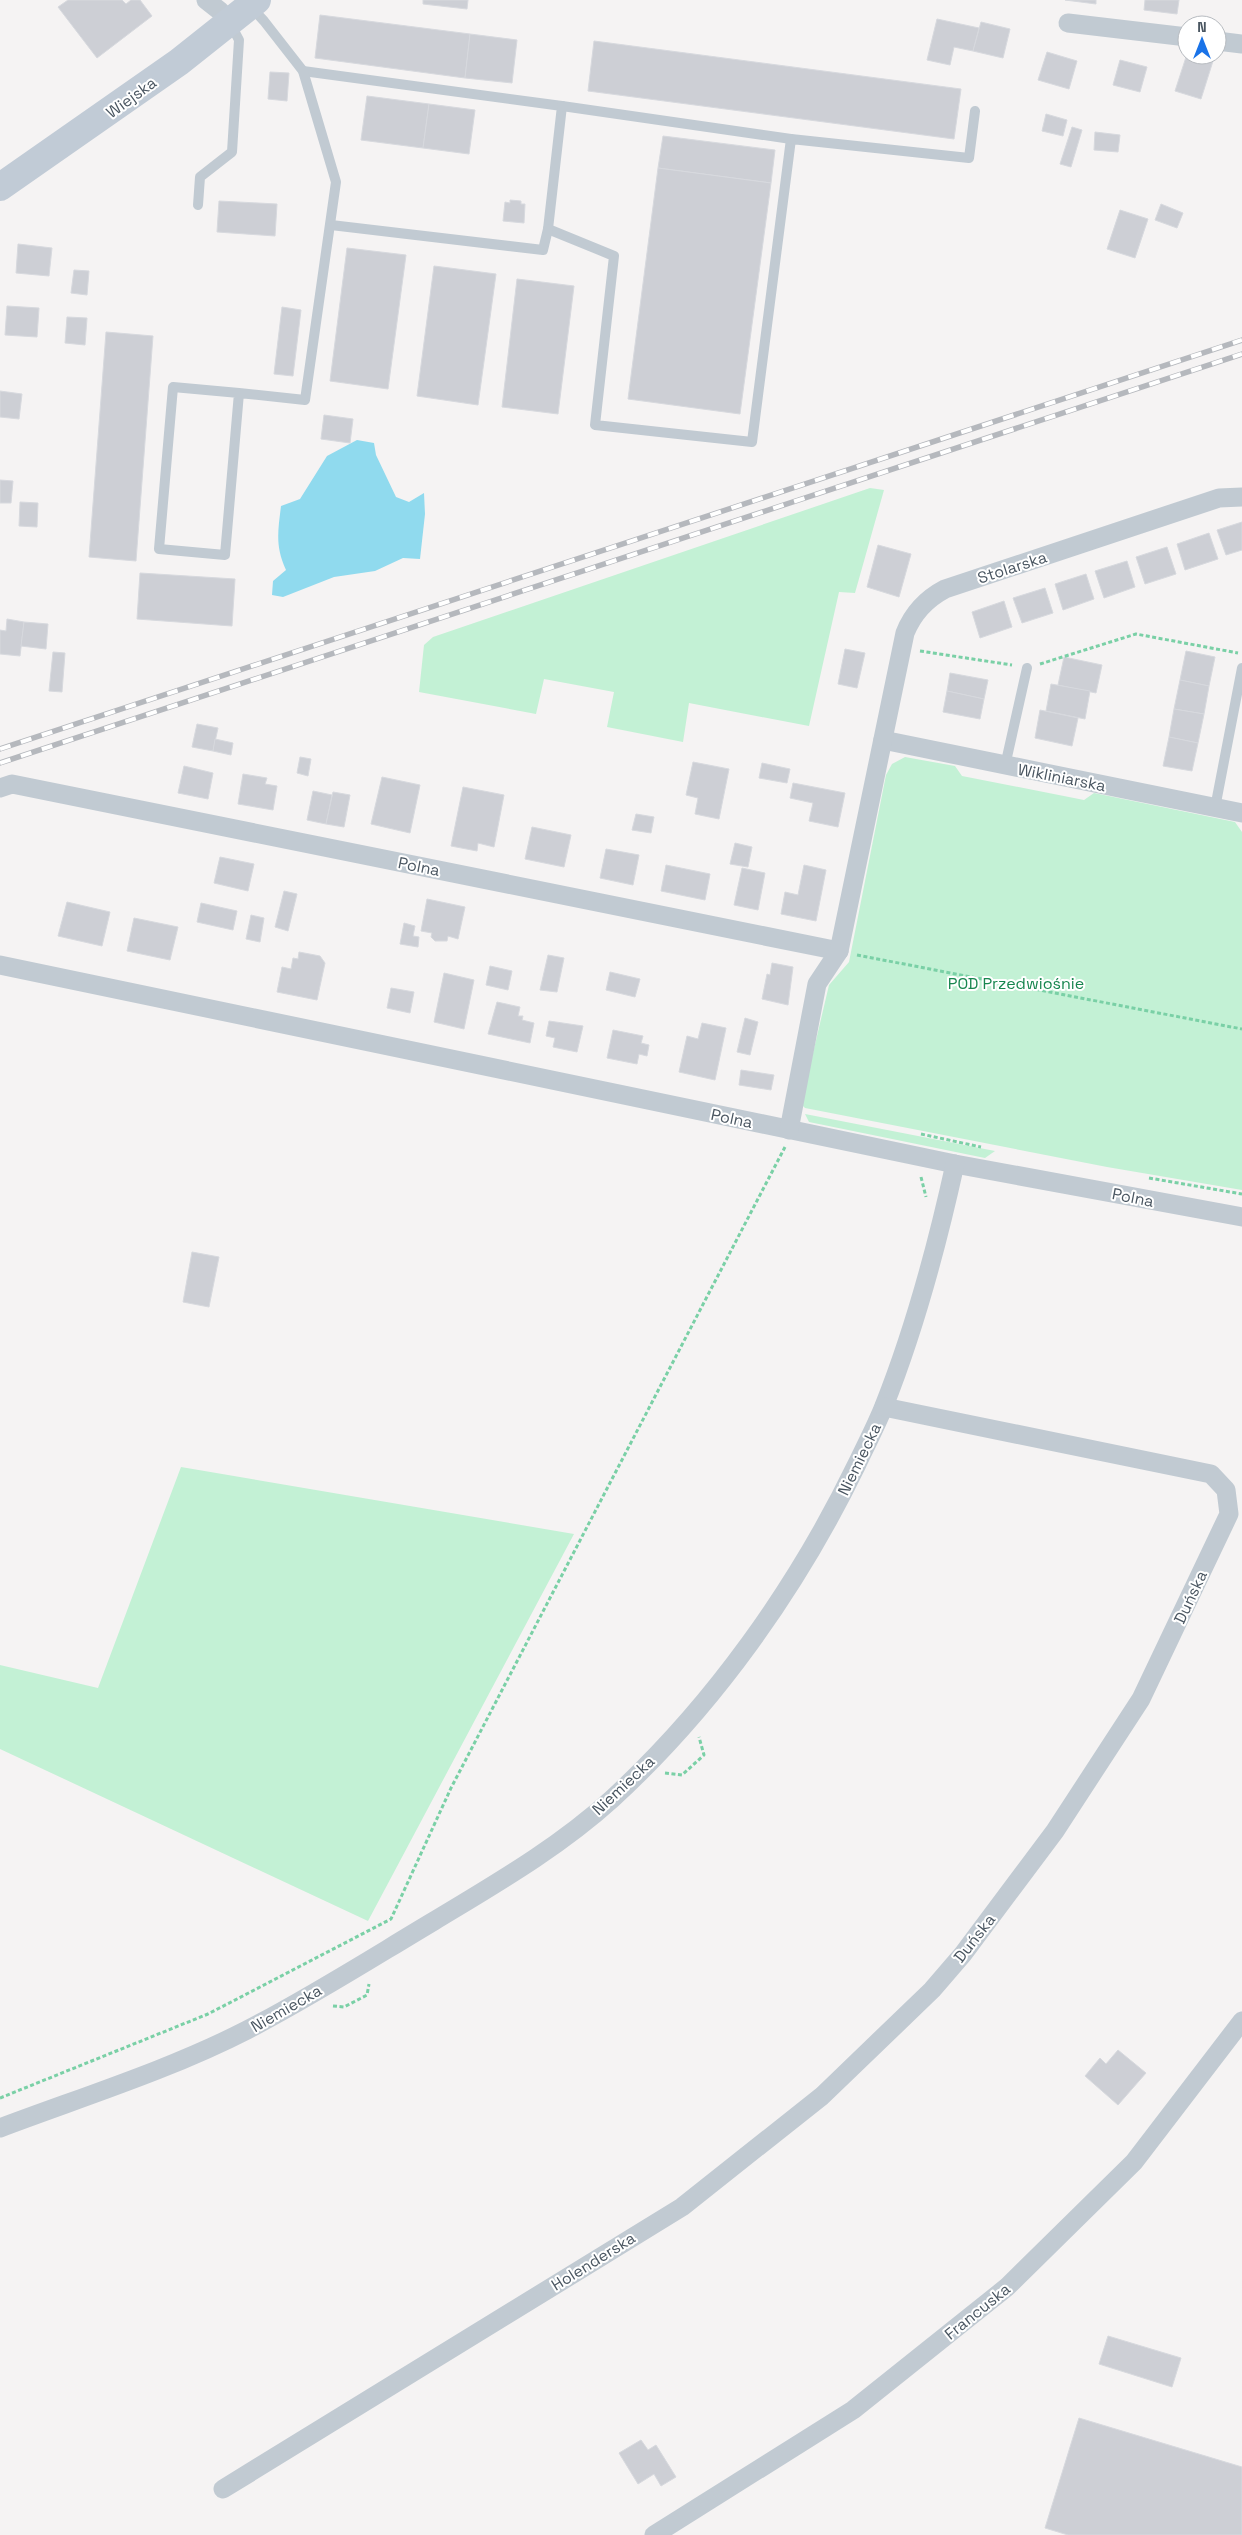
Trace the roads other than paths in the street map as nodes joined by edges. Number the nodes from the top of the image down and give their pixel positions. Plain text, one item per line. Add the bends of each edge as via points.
1 (206, 0) edge
2 (246, 10) edge
3 (1068, 23) dead end
4 (1177, 37) edge
5 (1227, 42) edge
6 (1242, 44) edge
7 (303, 71) junction
8 (562, 106) junction
9 (975, 111) dead end
10 (791, 139) junction
11 (0, 187) edge
12 (198, 205) dead end
13 (331, 225) junction
14 (548, 229) junction
15 (239, 393) junction
16 (1242, 496) edge
17 (1027, 668) road end
18 (1242, 668) edge
19 (883, 740) junction
20 (1005, 766) junction
21 (0, 788) edge
22 (1215, 808) junction
23 (1242, 813) edge
24 (844, 952) junction
25 (0, 965) edge
26 (789, 1130) junction
27 (955, 1164) junction
28 (1242, 1217) edge
29 (884, 1407) junction
30 (932, 1990) joint
31 (1242, 2021) edge
32 (0, 2128) edge
33 (223, 2489) dead end
34 (654, 2535) edge

1 - 2 street via 220,11
2 - 7 lane via 264,21
2 - 11 street, Wiejska via 113,110
2 - 12 lane via 239,40 232,152 200,177
3 - 4 street
5 - 6 street
7 - 8 lane
7 - 13 lane via 336,182
8 - 10 lane
8 - 14 lane
9 - 10 lane via 969,158
10 - 14 lane via 752,442 595,425 614,256
13 - 14 lane via 543,250
13 - 15 lane via 304,400
15 - 15 lane via 173,387 159,549 225,555
16 - 19 street, Stolarska via 1219,498 934,594 910,621
17 - 20 lane
18 - 22 lane
19 - 20 street, Wikliniarska
19 - 24 street
20 - 22 street, Wikliniarska
21 - 24 street, Polna via 12,784
22 - 23 street, Wikliniarska
24 - 26 street via 818,984
25 - 26 street, Polna
26 - 27 street, Polna
27 - 28 street, Polna
27 - 29 street, Niemiecka via 918,1309
29 - 30 street, Duńska via 1211,1474 1226,1490 1229,1514 1141,1699 1055,1831
29 - 32 street, Niemiecka via 838,1503 788,1589 730,1668 670,1741 610,1800 541,1856 246,2031
30 - 33 street, Holenderska via 822,2096 682,2207
31 - 34 street, Francuska via 1134,2162 1007,2287 853,2410

